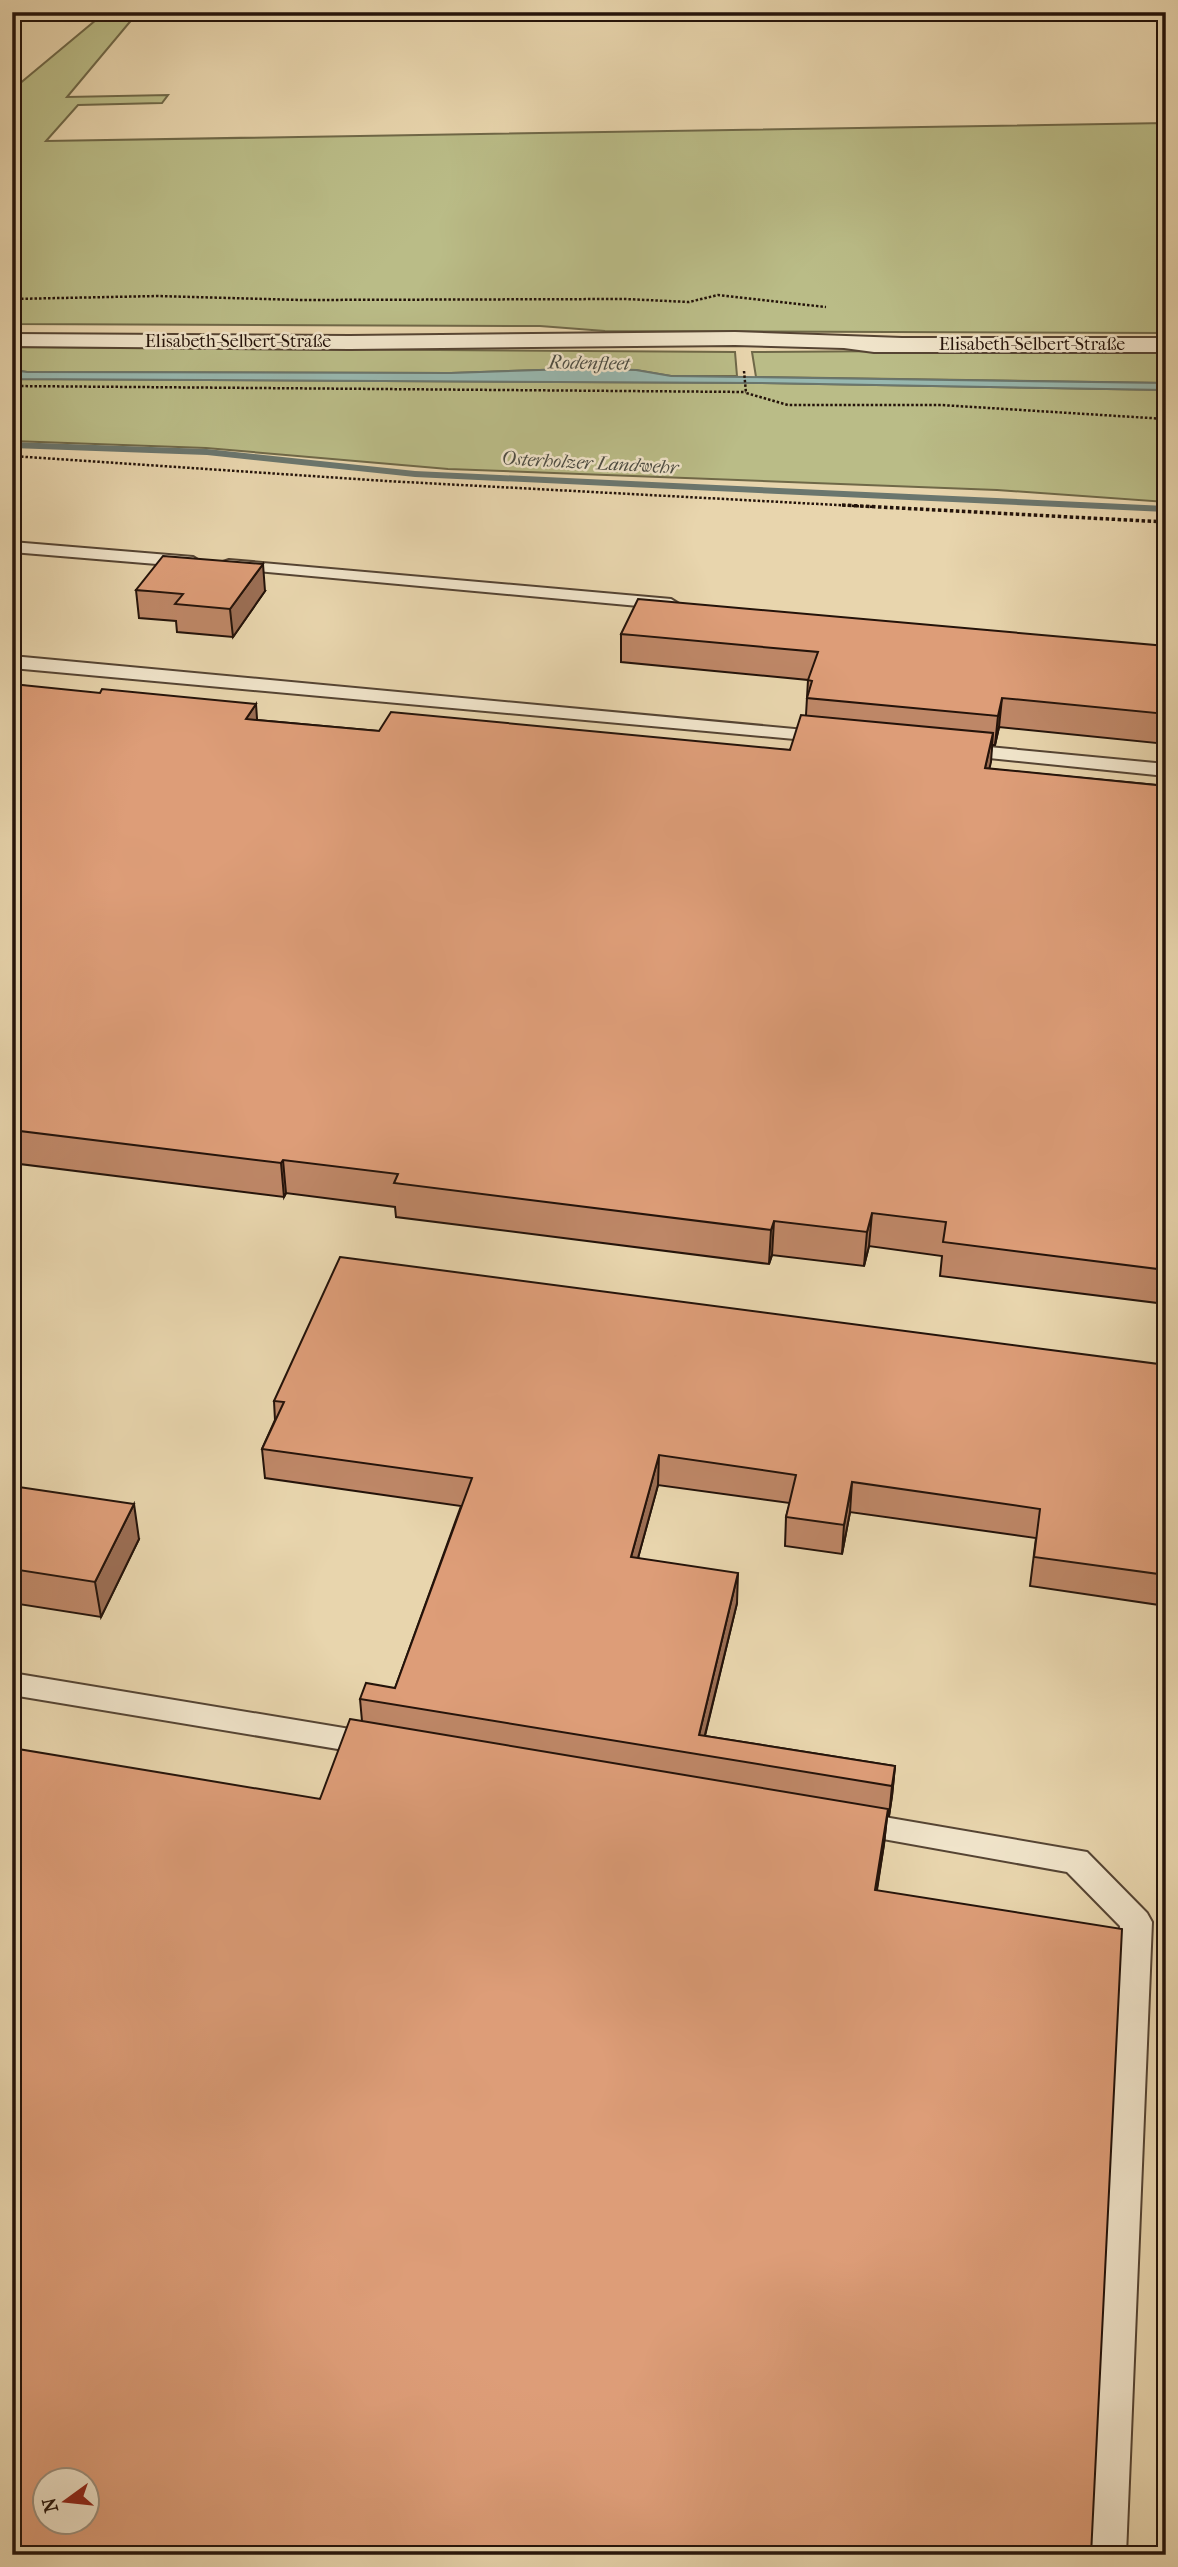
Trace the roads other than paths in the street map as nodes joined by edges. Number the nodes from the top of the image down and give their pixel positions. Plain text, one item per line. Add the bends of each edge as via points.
1 (12, 340) edge
2 (1166, 345) edge
3 (12, 547) edge
4 (683, 606) edge
5 (12, 663) edge
6 (847, 739) edge
7 (944, 748) edge
8 (1166, 769) edge
9 (12, 1684) edge
10 (399, 1748) edge
11 (827, 1819) edge
12 (1107, 2555) edge

1 - 2 street, Elisabeth-Selbert-Straße via 464,342 730,349
3 - 4 lane
5 - 6 lane
7 - 8 lane
9 - 10 lane
11 - 12 lane via 1076,1861 1136,1922

